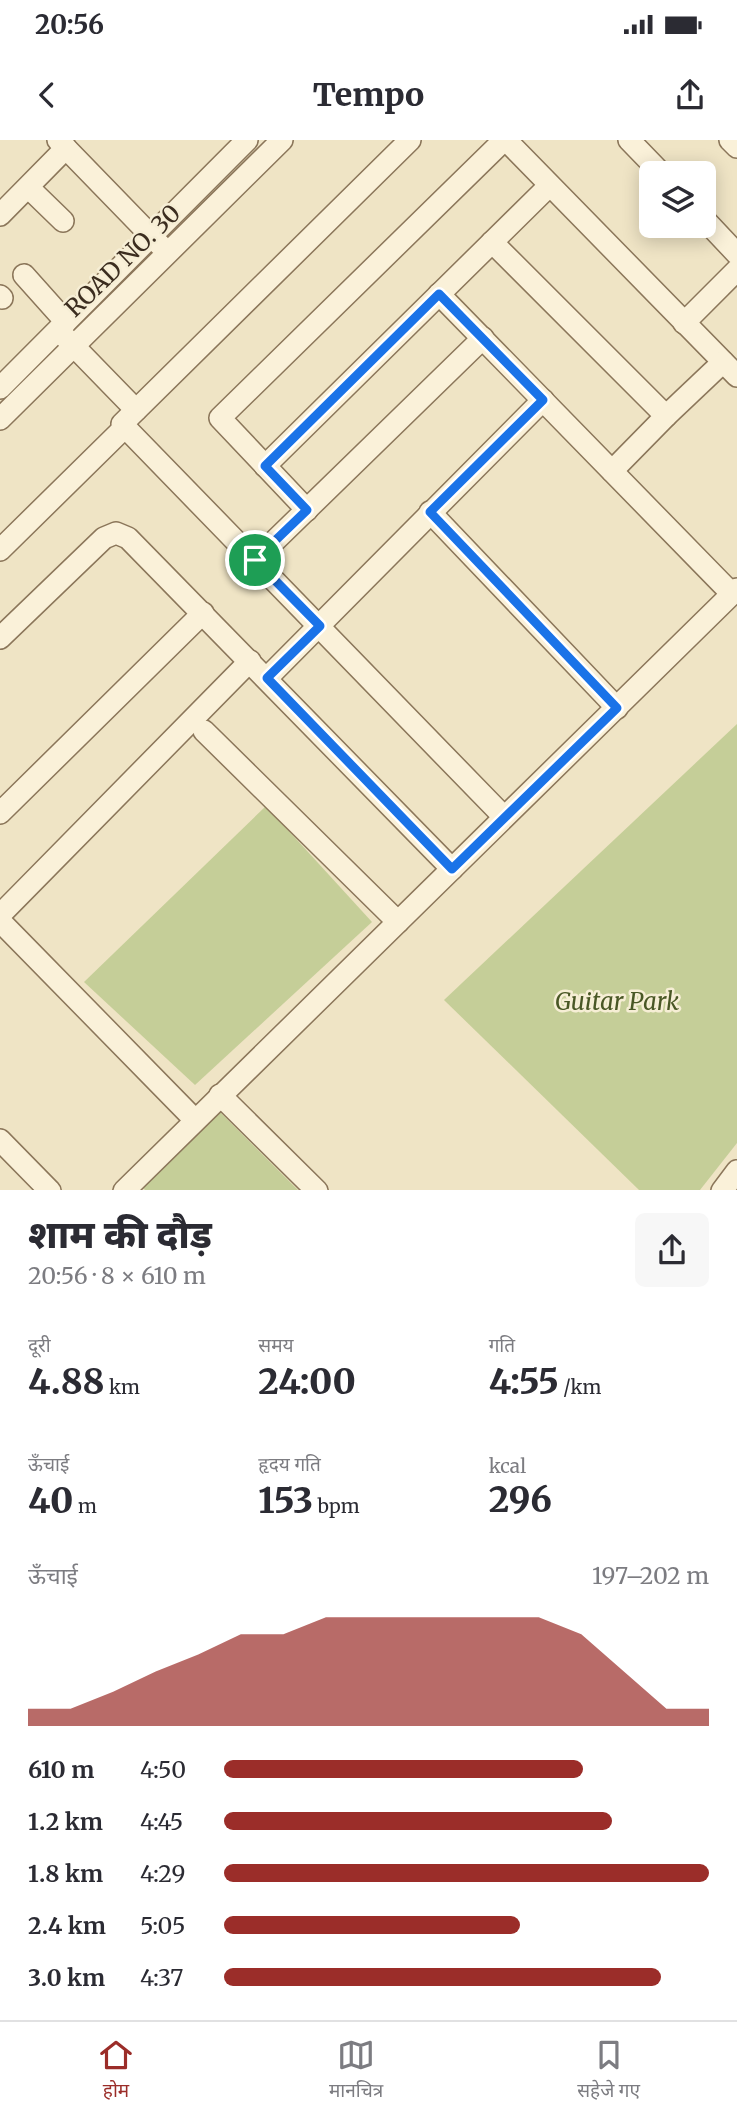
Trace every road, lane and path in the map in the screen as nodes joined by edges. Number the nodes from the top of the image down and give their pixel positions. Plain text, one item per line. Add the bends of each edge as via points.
1 (247, 140) edge
2 (282, 140) edge
3 (410, 140) edge
4 (505, 140) edge
5 (629, 140) edge
6 (730, 140) edge
7 (62, 144) edge
8 (737, 147) edge
9 (649, 161) edge
10 (550, 186) junction
11 (29, 188) junction
12 (0, 215) edge
13 (63, 221) dead end
14 (716, 232) edge
15 (152, 236) junction
16 (492, 242) junction
17 (737, 254) edge
18 (168, 255) junction
19 (737, 270) edge
20 (24, 275) dead end
21 (439, 294) junction
22 (684, 323) junction
23 (62, 325) junction
24 (483, 338) junction
25 (73, 346) junction
26 (730, 369) edge
27 (0, 388) edge
28 (543, 400) junction
29 (136, 410) junction
30 (666, 416) junction
31 (0, 419) edge
32 (124, 428) junction
33 (265, 466) junction
34 (612, 471) junction
35 (307, 510) junction
36 (430, 512) junction
37 (0, 550) edge
38 (255, 560) junction
39 (735, 592) edge
40 (202, 613) junction
41 (320, 626) junction
42 (0, 639) edge
43 (250, 661) junction
44 (267, 678) junction
45 (617, 708) junction
46 (204, 730) dead end
47 (0, 813) edge
48 (504, 817) junction
49 (452, 869) junction
50 (0, 915) edge
51 (0, 920) edge
52 (398, 922) junction
53 (220, 1095) junction
54 (195, 1120) junction
55 (0, 1140) edge
56 (737, 1171) edge
57 (49, 1190) edge
58 (125, 1190) edge
59 (316, 1190) edge
60 (723, 1190) edge

1 - 15 street, ROAD NO. 30
2 - 18 street, ROAD NO. 30
3 - 29 street
4 - 10 street
4 - 33 street via 220,418
5 - 9 street
6 - 8 street
7 - 11 street
7 - 15 street
10 - 16 street
10 - 22 street
11 - 12 street
11 - 13 street
14 - 17 street
15 - 18 street
15 - 23 street, ROAD NO. 30
16 - 21 street
16 - 30 street
18 - 25 street, ROAD NO. 30
19 - 22 street
20 - 23 street
21 - 24 street
21 - 33 street
22 - 26 street
23 - 25 street
23 - 27 street, ROAD NO. 30
24 - 28 street
24 - 35 street
25 - 29 street
25 - 31 street, ROAD NO. 30
26 - 30 street
28 - 34 street
28 - 36 street
29 - 32 street via 123,423
30 - 34 street
32 - 37 street
32 - 38 street
33 - 35 street
34 - 39 street
35 - 38 street
36 - 41 street
36 - 45 street
38 - 41 street
39 - 45 street
40 - 42 street via 128,538 116,533 104,538
40 - 43 street
40 - 47 street
41 - 44 street
41 - 48 street
43 - 44 street
43 - 50 street
44 - 49 street
45 - 48 street
46 - 52 street
48 - 49 street
49 - 52 street
51 - 54 street
52 - 53 street
53 - 54 street
53 - 59 street
54 - 58 street
55 - 57 street
56 - 60 street

